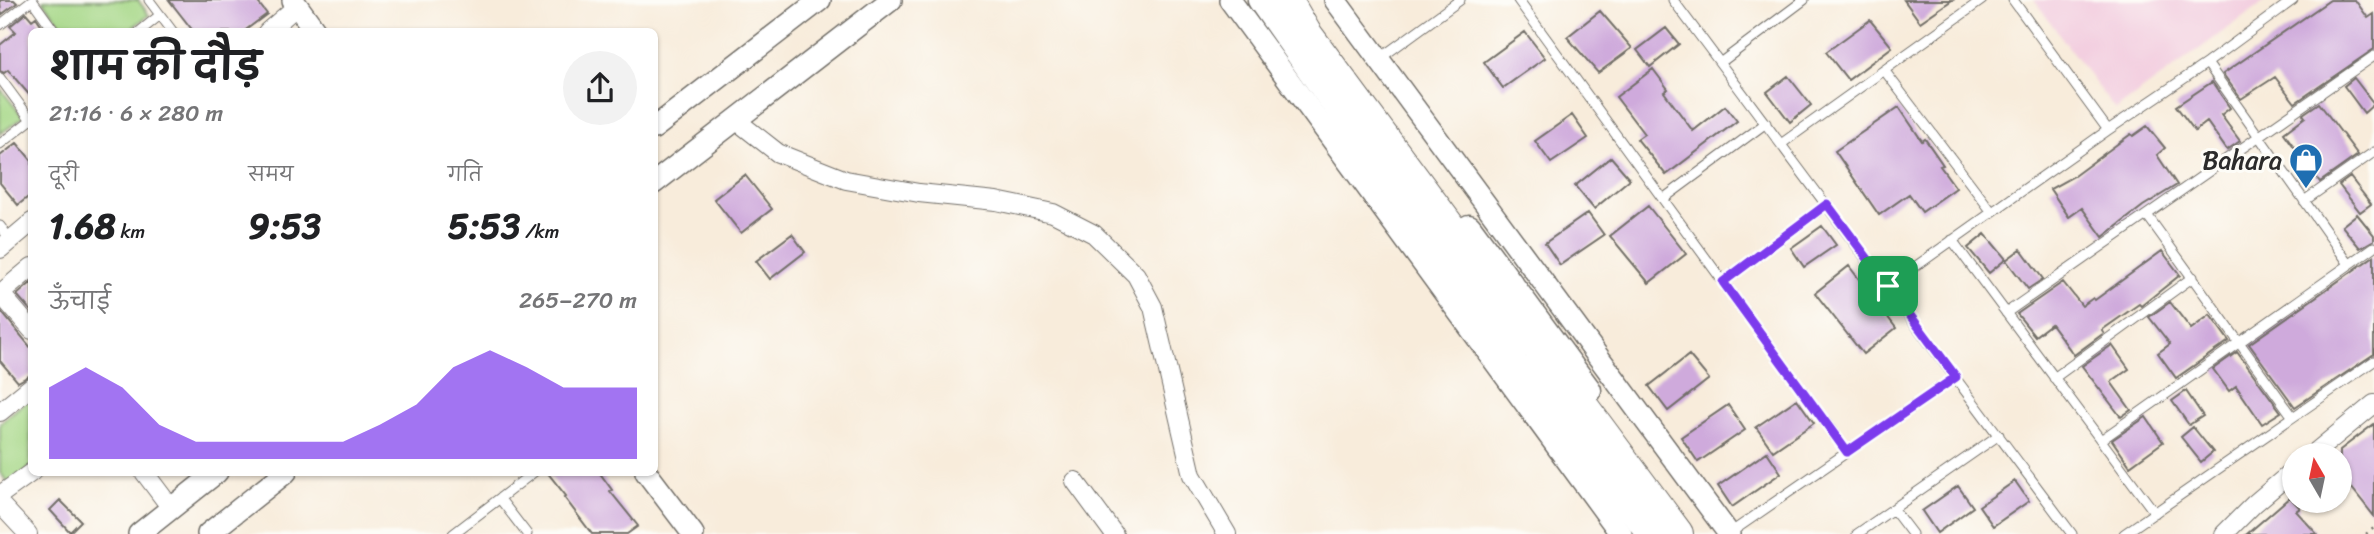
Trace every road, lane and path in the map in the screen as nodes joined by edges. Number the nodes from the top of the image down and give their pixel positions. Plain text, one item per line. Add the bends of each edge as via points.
1 (149, 0) edge
2 (820, 0) edge
3 (891, 0) edge
4 (1230, 0) edge
5 (1259, 0) edge
6 (1286, 0) edge
7 (1298, 0) edge
8 (1335, 0) edge
9 (1460, 0) edge
10 (1518, 0) edge
11 (1673, 0) edge
12 (1804, 0) edge
13 (1982, 0) edge
14 (2013, 0) edge
15 (2293, 0) edge
16 (295, 3) edge
17 (160, 15) junction
18 (0, 26) edge
19 (52, 28) edge
20 (144, 28) edge
21 (170, 28) edge
22 (271, 28) edge
23 (313, 28) edge
24 (2374, 56) edge
25 (1379, 59) junction
26 (1720, 63) junction
27 (2207, 63) junction
28 (1884, 70) junction
29 (0, 78) edge
30 (28, 115) edge
31 (28, 121) edge
32 (737, 121) junction
33 (1766, 123) junction
34 (658, 125) edge
35 (2108, 130) junction
36 (2258, 137) junction
37 (0, 144) edge
38 (1782, 144) junction
39 (2374, 152) edge
40 (658, 180) edge
41 (1663, 200) junction
42 (2304, 201) junction
43 (1827, 204) junction
44 (1992, 212) junction
45 (2147, 215) junction
46 (28, 224) edge
47 (4, 238) edge
48 (1952, 240) junction
49 (2374, 247) edge
50 (2349, 264) junction
51 (28, 270) edge
52 (2193, 277) junction
53 (1723, 282) junction
54 (1888, 286) junction
55 (0, 293) edge
56 (2006, 313) junction
57 (28, 325) edge
58 (2239, 342) junction
59 (2374, 361) edge
60 (1956, 377) junction
61 (2054, 378) junction
62 (28, 389) edge
63 (2374, 404) edge
64 (0, 412) edge
65 (2294, 417) junction
66 (1999, 435) junction
67 (2101, 440) junction
68 (2327, 443) edge
69 (1847, 452) junction
70 (28, 475) edge
71 (147, 476) edge
72 (213, 476) edge
73 (281, 476) edge
74 (529, 476) edge
75 (649, 476) edge
76 (2282, 480) edge
77 (1075, 481) dead end
78 (0, 495) edge
79 (500, 499) junction
80 (0, 504) edge
81 (171, 508) junction
82 (1893, 509) junction
83 (2155, 513) junction
84 (2374, 528) edge
85 (28, 534) edge
86 (139, 534) edge
87 (208, 534) edge
88 (453, 534) edge
89 (527, 534) edge
90 (693, 534) edge
91 (1114, 534) edge
92 (1227, 534) edge
93 (1621, 534) edge
94 (1649, 534) edge
95 (1677, 534) edge
96 (1692, 534) edge
97 (1728, 534) edge
98 (1857, 534) edge
99 (1912, 534) edge
100 (2072, 534) edge
101 (2124, 534) edge
102 (2224, 534) edge
103 (2366, 534) edge

1 - 17 lane
2 - 34 street
3 - 32 street
4 - 93 street
5 - 94 main road via 1516,363
6 - 95 highway via 1305,33
7 - 96 main road
8 - 25 street
9 - 25 lane
10 - 41 lane
11 - 26 lane
12 - 26 lane
13 - 28 lane
14 - 35 lane
15 - 27 lane
16 - 22 street
16 - 23 street
17 - 20 lane
17 - 21 lane
18 - 19 lane via 32,0
24 - 36 lane
25 - 97 street
26 - 33 lane
27 - 35 lane
27 - 36 lane
28 - 38 lane
28 - 44 lane
29 - 30 lane
31 - 37 lane
32 - 40 street
32 - 92 street via 778,153 846,180 1053,213 1094,234 1136,275 1153,307 1192,475
33 - 38 lane
33 - 41 lane
35 - 44 lane
36 - 42 lane
36 - 45 lane
38 - 43 lane
39 - 42 lane
41 - 53 lane
42 - 50 lane
43 - 53 lane
43 - 54 lane
44 - 48 lane
45 - 52 lane
45 - 56 lane
46 - 47 street
48 - 54 lane
48 - 56 lane
49 - 50 lane
50 - 58 lane
51 - 55 street
52 - 58 lane
52 - 61 lane
53 - 69 lane
54 - 60 lane
55 - 57 street
56 - 61 lane
58 - 65 lane
58 - 67 lane
59 - 65 lane
60 - 66 lane
60 - 69 lane
61 - 67 lane
62 - 64 street
63 - 68 street
65 - 83 lane
66 - 82 lane
66 - 100 lane
67 - 83 lane
69 - 97 lane
70 - 78 street
71 - 81 street
72 - 81 street
73 - 87 street
74 - 79 lane
75 - 90 street
76 - 102 street
77 - 91 street
79 - 88 lane
79 - 89 lane
80 - 85 street
81 - 86 street
82 - 98 lane
82 - 99 lane
83 - 101 lane
84 - 103 path

